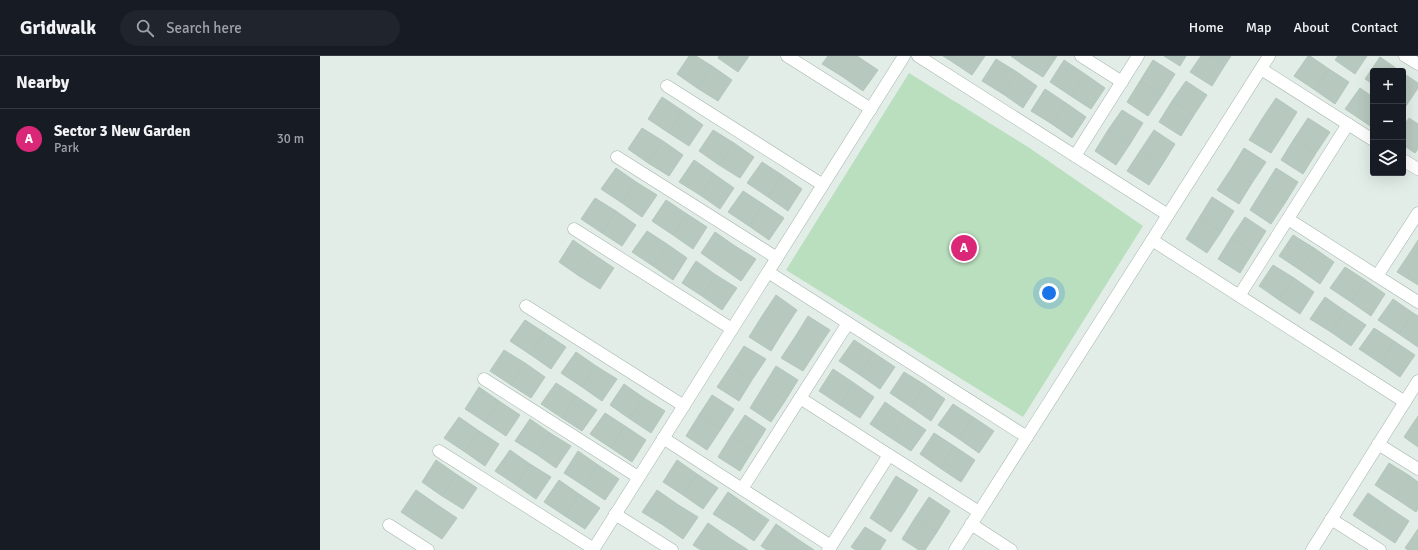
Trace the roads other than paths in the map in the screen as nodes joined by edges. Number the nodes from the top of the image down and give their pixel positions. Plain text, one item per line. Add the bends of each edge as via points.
1 (787, 56) edge
2 (904, 56) edge
3 (918, 56) edge
4 (1081, 56) edge
5 (1138, 56) edge
6 (1269, 56) edge
7 (1405, 56) edge
8 (1418, 64) edge
9 (1261, 69) junction
10 (1122, 82) junction
11 (667, 86) dead end
12 (871, 109) junction
13 (1348, 124) junction
14 (1370, 138) edge
15 (1075, 156) junction
16 (617, 157) dead end
17 (1406, 162) edge
18 (1418, 169) edge
19 (823, 185) junction
20 (1418, 213) edge
21 (1168, 214) junction
22 (1288, 219) junction
23 (574, 229) dead end
24 (1152, 240) junction
25 (777, 258) junction
26 (768, 272) junction
27 (1377, 276) junction
28 (1238, 296) junction
29 (1418, 302) edge
30 (526, 306) dead end
31 (848, 323) junction
32 (732, 329) junction
33 (484, 379) dead end
34 (1418, 381) edge
35 (800, 398) junction
36 (1405, 402) junction
37 (684, 406) junction
38 (1027, 437) junction
39 (663, 438) junction
40 (1378, 444) junction
41 (440, 451) dead end
42 (889, 455) junction
43 (1418, 469) edge
44 (638, 477) junction
45 (742, 489) junction
46 (979, 512) junction
47 (615, 514) junction
48 (1331, 519) junction
49 (972, 524) junction
50 (389, 525) dead end
51 (830, 548) edge
52 (593, 549) edge
53 (428, 550) edge
54 (672, 550) edge
55 (955, 550) edge
56 (1011, 550) edge
57 (1312, 550) edge
58 (1380, 550) edge

1 - 12 street
2 - 12 street
3 - 15 street
4 - 10 street
5 - 10 street
6 - 9 street
7 - 8 street
9 - 13 street
9 - 21 street
10 - 15 street
11 - 19 street
12 - 19 street
13 - 14 street
13 - 22 street
15 - 21 street
16 - 25 street
17 - 18 street
19 - 25 street
20 - 27 street
21 - 24 street
22 - 27 street
22 - 28 street
23 - 32 street
24 - 28 street
24 - 38 street
25 - 26 street
26 - 31 street
26 - 32 street
27 - 29 street
28 - 36 street
30 - 37 street
31 - 35 street
31 - 38 street
32 - 37 street
33 - 44 street
34 - 36 street
35 - 42 street
35 - 45 street
36 - 40 street
37 - 39 street
38 - 46 street
39 - 44 street
39 - 45 street
40 - 43 street
40 - 48 street
41 - 52 street
42 - 46 street
42 - 51 street
44 - 47 street
45 - 51 street
46 - 49 street
47 - 52 street
47 - 54 street
48 - 57 street
48 - 58 street
49 - 55 street
49 - 56 street
50 - 53 street

